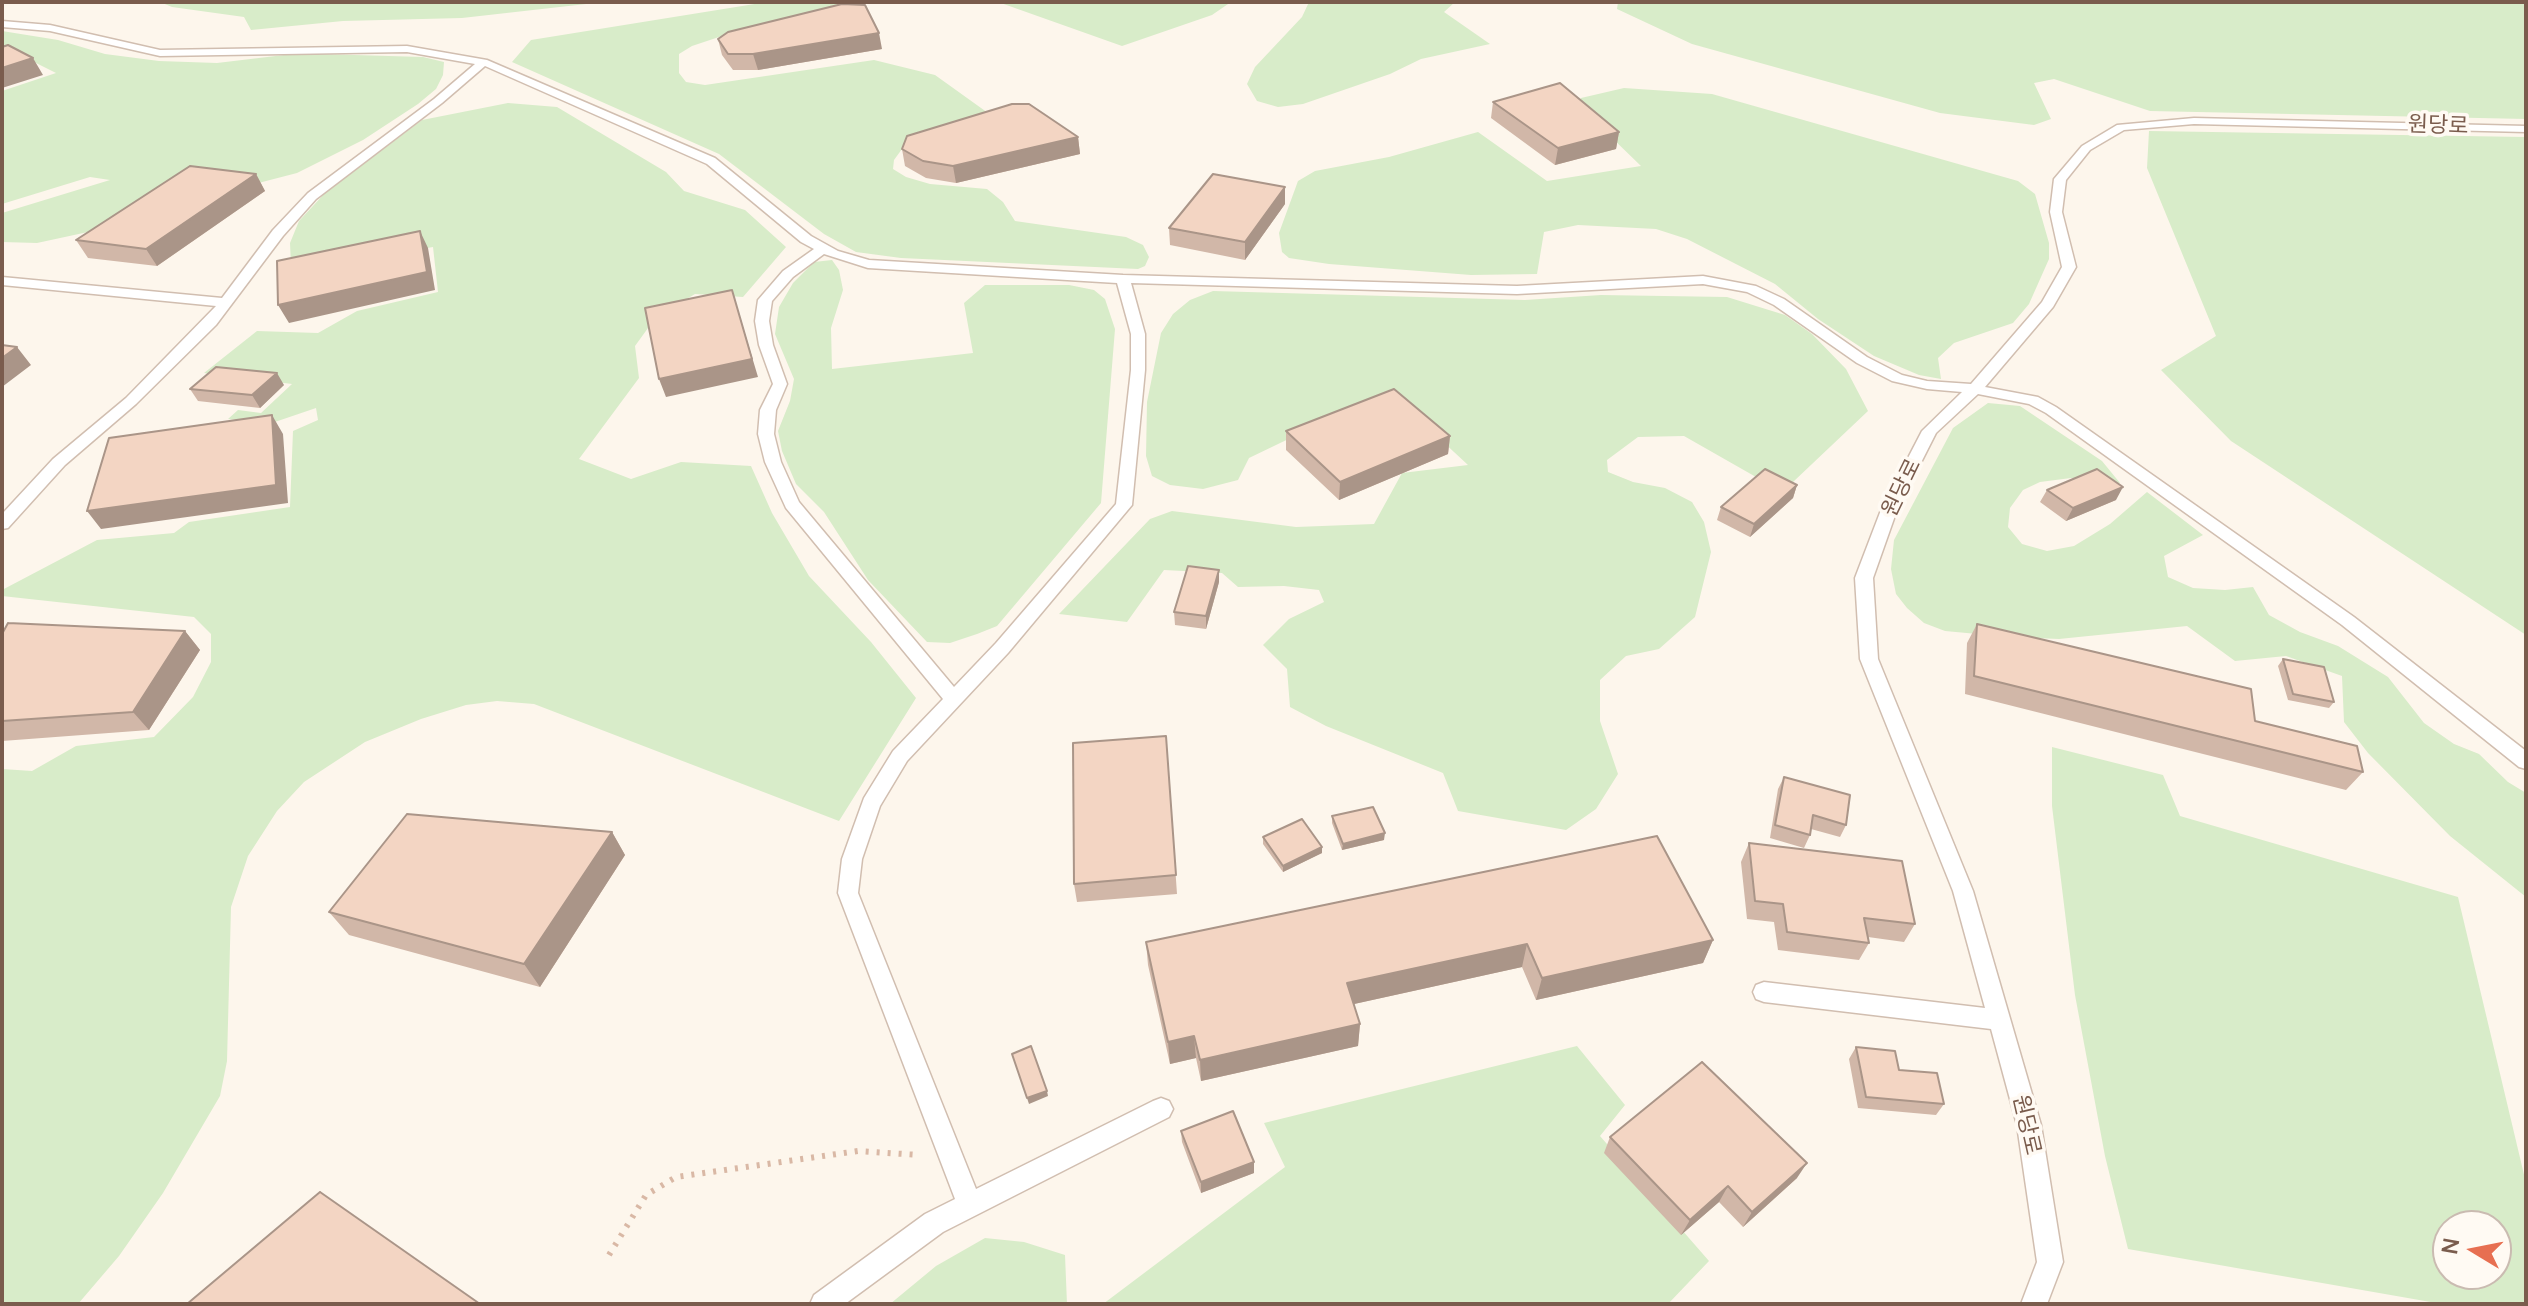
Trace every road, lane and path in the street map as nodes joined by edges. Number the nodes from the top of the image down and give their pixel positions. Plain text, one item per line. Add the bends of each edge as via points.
1 (2, 24) edge
2 (483, 62) junction
3 (2526, 129) edge
4 (823, 249) junction
5 (1123, 279) junction
6 (2, 281) edge
7 (226, 303) junction
8 (1974, 389) junction
9 (2, 524) edge
10 (953, 699) junction
11 (2526, 762) edge
12 (1764, 992) dead end
13 (1998, 1020) junction
14 (1161, 1109) dead end
15 (952, 1158) junction
16 (970, 1205) junction
17 (609, 1255) dead end
18 (823, 1304) edge
19 (2034, 1304) edge

1 - 2 lane via 50,28 160,53 407,49
2 - 4 lane via 711,161
2 - 7 lane via 312,196
3 - 8 lane, 원당로 via 2194,121 2121,127 2086,148 2060,179 2056,212 2069,267 2048,304
4 - 5 lane via 868,264
4 - 10 lane via 788,274 765,300 766,345 780,384 768,410 766,434 773,462 792,504
5 - 8 lane via 1517,290 1703,280 1751,289 1779,302 1897,378
5 - 10 lane via 1138,334 1124,505
6 - 7 lane
7 - 9 lane via 152,382 59,462
8 - 11 lane via 2033,400 2051,410 2348,621
8 - 13 lane, 원당로 via 1930,431 1889,510 1864,578 1869,659 1963,891
10 - 15 lane via 900,756 871,804 852,859 848,893
12 - 13 lane
13 - 19 lane, 원당로 via 2029,1125 2050,1262
14 - 16 lane
15 - 16 lane
15 - 17 path via 858,1151 676,1177 646,1195
16 - 18 lane via 934,1223

